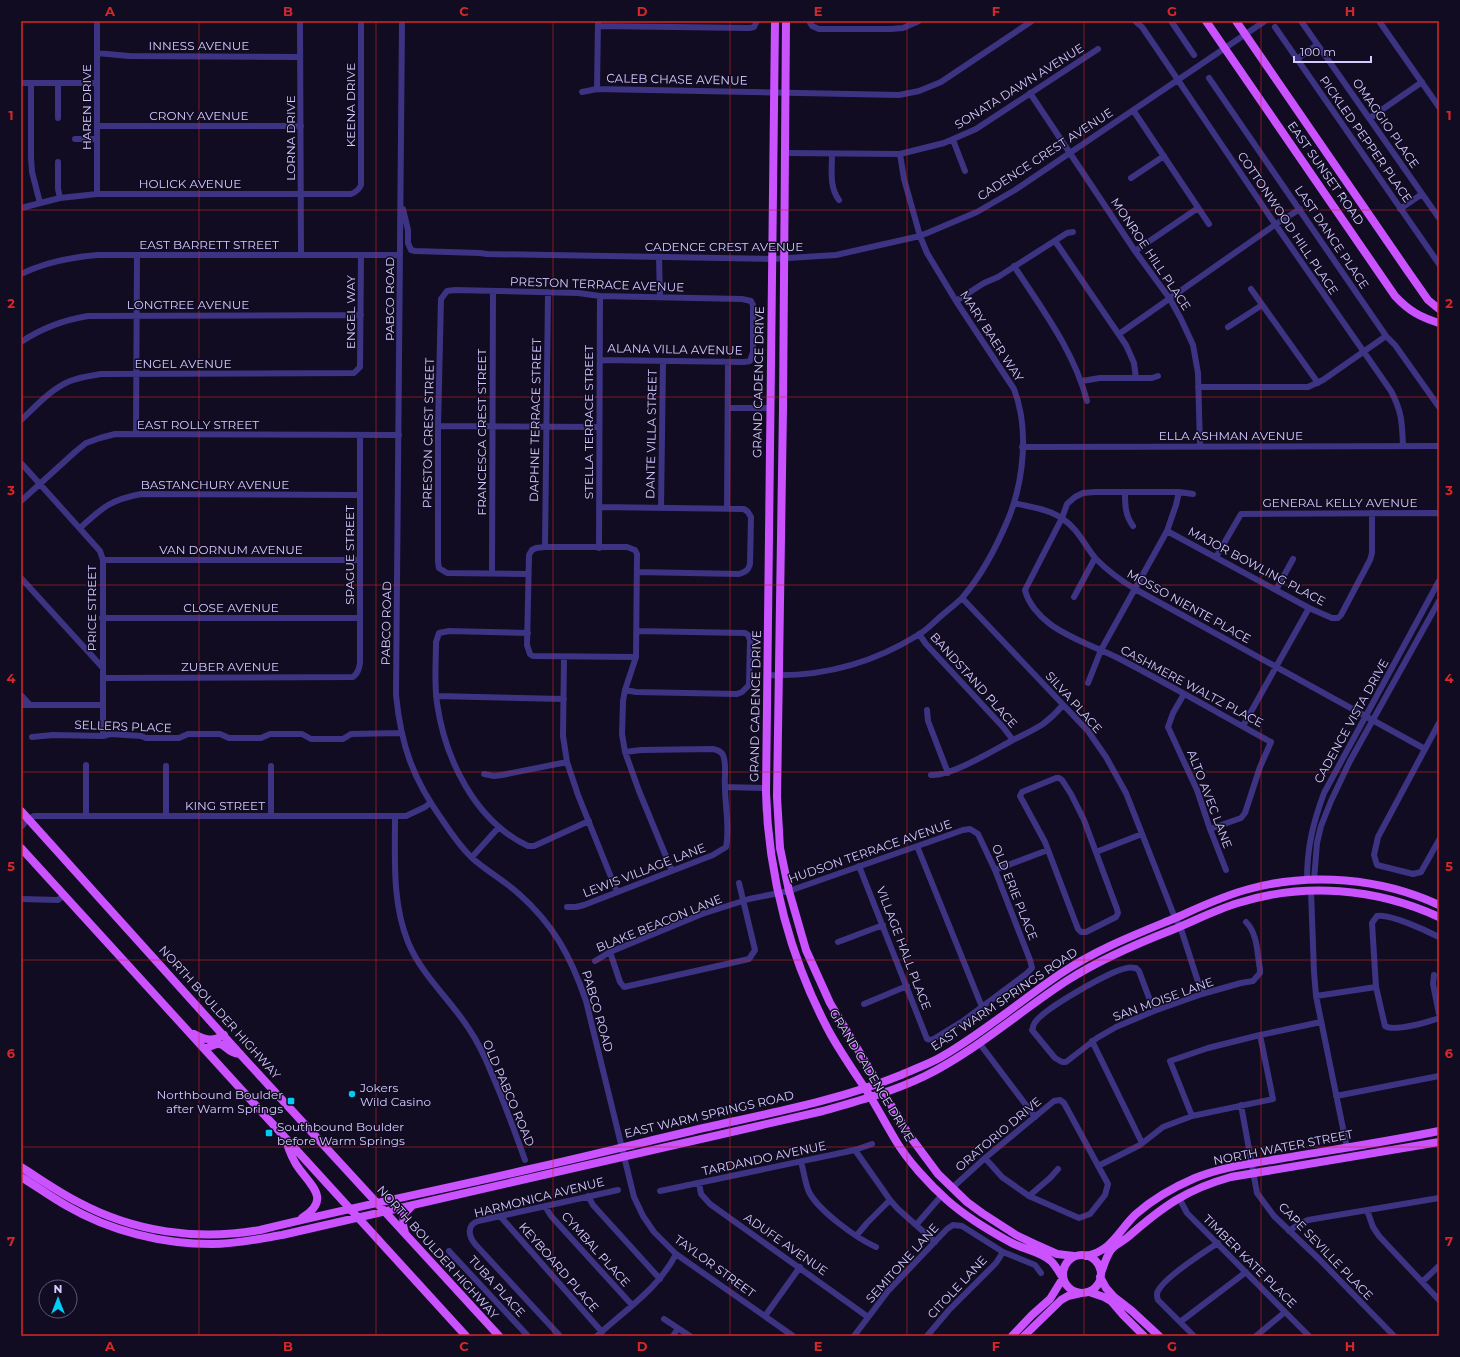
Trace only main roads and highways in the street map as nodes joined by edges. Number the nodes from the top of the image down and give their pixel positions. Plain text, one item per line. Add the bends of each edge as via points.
1 (775, 21) edge
2 (786, 21) edge
3 (1206, 21) edge
4 (1236, 21) edge
5 (1439, 309) edge
6 (1439, 323) edge
7 (21, 811) edge
8 (21, 848) edge
9 (1311, 880) junction
10 (1360, 882) junction
11 (1311, 891) junction
12 (1276, 894) junction
13 (1439, 905) edge
14 (1439, 917) edge
15 (188, 1030) junction
16 (224, 1035) junction
17 (205, 1049) junction
18 (240, 1054) junction
19 (878, 1084) junction
20 (865, 1088) junction
21 (884, 1094) junction
22 (871, 1098) junction
23 (754, 1116) junction
24 (1439, 1131) edge
25 (285, 1137) junction
26 (705, 1138) junction
27 (1439, 1143) edge
28 (1347, 1148) junction
29 (1310, 1164) junction
30 (21, 1167) edge
31 (1229, 1168) junction
32 (531, 1173) junction
33 (21, 1176) edge
34 (1179, 1198) junction
35 (378, 1203) junction
36 (412, 1206) junction
37 (351, 1209) junction
38 (386, 1212) junction
39 (359, 1218) junction
40 (298, 1221) junction
41 (164, 1231) junction
42 (406, 1234) junction
43 (163, 1240) junction
44 (1074, 1256) junction
45 (1086, 1256) junction
46 (1100, 1275) junction
47 (1063, 1278) junction
48 (1086, 1292) junction
49 (466, 1336) edge
50 (499, 1336) edge
51 (1012, 1336) edge
52 (1024, 1336) edge
53 (1144, 1336) edge
54 (1159, 1336) edge

1 - 20 main road, GRAND CADENCE DRIVE via 767,819 778,894 808,988 831,1035
2 - 19 main road, GRAND CADENCE DRIVE via 777,797 780,848 806,950 827,997
3 - 6 main road, EAST SUNSET ROAD via 1395,296 1406,308 1419,316
4 - 5 main road, EAST SUNSET ROAD via 1428,300
7 - 16 main road, NORTH BOULDER HIGHWAY
8 - 15 main road
9 - 10 main road, EAST WARM SPRINGS ROAD
9 - 12 main road
9 - 19 main road, EAST WARM SPRINGS ROAD via 1250,888 1123,939 1082,960 976,1035 940,1057
10 - 11 main road via 1319,885 1314,886
10 - 13 main road, EAST WARM SPRINGS ROAD via 1392,888
11 - 12 main road, EAST WARM SPRINGS ROAD
11 - 14 main road, EAST WARM SPRINGS ROAD via 1374,896 1415,907
12 - 21 main road, EAST WARM SPRINGS ROAD via 1239,903 1180,926 1087,968 980,1044 926,1075
15 - 16 main road via 212,1040
15 - 17 main road
16 - 18 main road, NORTH BOULDER HIGHWAY
17 - 18 main road via 219,1043
17 - 25 main road
18 - 35 main road, NORTH BOULDER HIGHWAY
19 - 20 main road, EAST WARM SPRINGS ROAD
19 - 21 main road, GRAND CADENCE DRIVE
20 - 22 main road, GRAND CADENCE DRIVE
20 - 23 main road, EAST WARM SPRINGS ROAD
21 - 22 main road, EAST WARM SPRINGS ROAD
21 - 44 main road, GRAND CADENCE DRIVE via 926,1159 952,1188 982,1213 1016,1235 1049,1251
22 - 26 main road, EAST WARM SPRINGS ROAD
22 - 47 main road, GRAND CADENCE DRIVE via 896,1142 942,1195 985,1229 1050,1260
23 - 26 main road via 755,1120 750,1123 710,1133
23 - 32 main road, EAST WARM SPRINGS ROAD via 622,1147
24 - 28 main road, NORTH WATER STREET
25 - 37 main road
25 - 40 main road via 290,1155 314,1186 317,1194 313,1209
26 - 32 main road, EAST WARM SPRINGS ROAD
27 - 29 main road, NORTH WATER STREET
28 - 29 main road via 1338,1155 1318,1159
28 - 31 main road, NORTH WATER STREET
29 - 34 main road, NORTH WATER STREET via 1231,1177
30 - 41 main road, EAST WARM SPRINGS ROAD via 95,1210 129,1223
31 - 34 main road via 1190,1186
31 - 45 main road, NORTH WATER STREET via 1196,1177 1158,1197 1136,1215 1104,1249
32 - 35 main road, EAST WARM SPRINGS ROAD
32 - 36 main road, EAST WARM SPRINGS ROAD
33 - 43 main road, EAST WARM SPRINGS ROAD via 67,1206 96,1220 122,1230
34 - 46 main road, NORTH WATER STREET via 1150,1217 1115,1246
35 - 37 main road, EAST WARM SPRINGS ROAD
35 - 38 main road, NORTH BOULDER HIGHWAY
36 - 38 main road, EAST WARM SPRINGS ROAD
36 - 42 main road via 404,1214 403,1225
37 - 39 main road
37 - 40 main road, EAST WARM SPRINGS ROAD
38 - 39 main road, EAST WARM SPRINGS ROAD
38 - 42 main road, NORTH BOULDER HIGHWAY
39 - 43 main road, EAST WARM SPRINGS ROAD via 239,1242 201,1244
39 - 49 main road
40 - 41 main road, EAST WARM SPRINGS ROAD via 223,1235 193,1235
41 - 43 main road
42 - 50 main road, NORTH BOULDER HIGHWAY
44 - 45 main road, NORTH WATER STREET
44 - 47 main road via 1065,1265
45 - 46 main road via 1096,1262
46 - 48 main road, NORTH WATER STREET via 1098,1284
46 - 54 main road via 1114,1297
47 - 48 main road via 1070,1289
47 - 51 main road via 1050,1300
48 - 52 main road via 1060,1300
48 - 53 main road via 1111,1301

